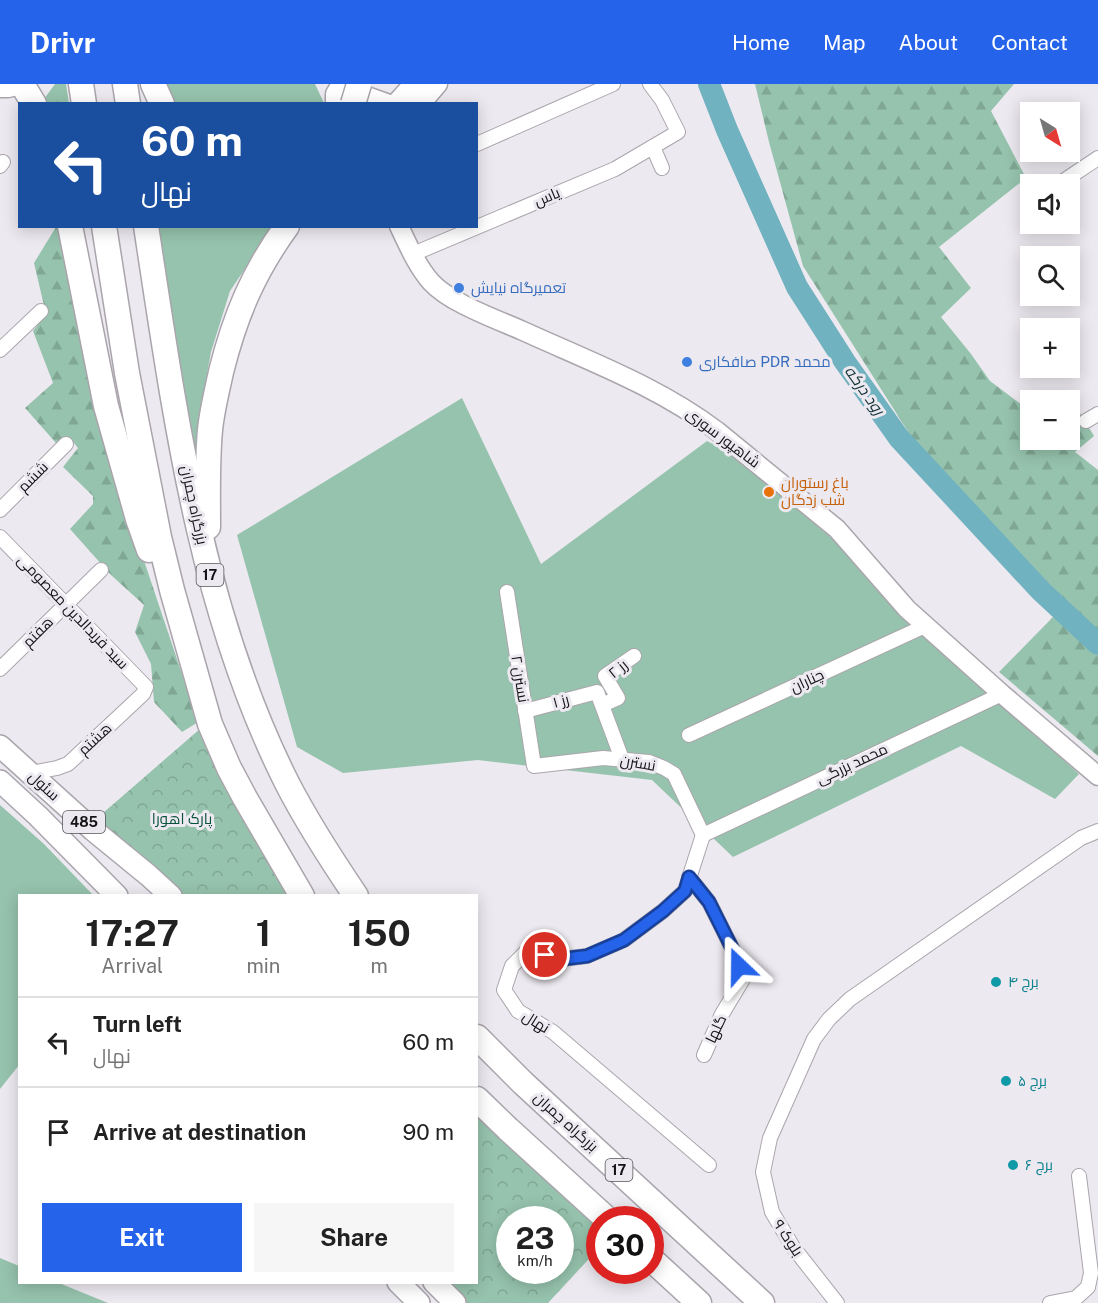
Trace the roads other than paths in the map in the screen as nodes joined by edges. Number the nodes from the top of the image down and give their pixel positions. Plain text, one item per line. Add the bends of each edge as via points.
1 (12, 84) edge
2 (22, 84) edge
3 (81, 84) edge
4 (124, 84) edge
5 (153, 84) edge
6 (328, 84) edge
7 (613, 84) edge
8 (650, 84) edge
9 (0, 85) edge
10 (347, 94) edge
11 (424, 94) edge
12 (33, 102) edge
13 (84, 102) edge
14 (128, 102) edge
15 (161, 102) edge
16 (383, 102) edge
17 (404, 102) edge
18 (478, 144) edge
19 (652, 147) junction
20 (1098, 158) edge
21 (662, 168) dead end
22 (1074, 174) edge
23 (478, 227) edge
24 (70, 228) edge
25 (105, 228) edge
26 (146, 228) edge
27 (286, 228) edge
28 (400, 228) edge
29 (475, 228) edge
30 (413, 254) junction
31 (40, 311) dead end
32 (0, 350) edge
33 (66, 444) dead end
34 (0, 510) edge
35 (0, 537) edge
36 (207, 565) junction
37 (101, 570) dead end
38 (172, 590) junction
39 (507, 592) dead end
40 (65, 604) junction
41 (926, 626) junction
42 (634, 656) dead end
43 (0, 669) edge
44 (146, 687) joint
45 (1002, 694) junction
46 (600, 699) junction
47 (525, 711) junction
48 (689, 735) dead end
49 (0, 746) edge
50 (622, 759) junction
51 (534, 766) joint
52 (32, 773) junction
53 (1098, 776) edge
54 (0, 781) edge
55 (1098, 831) edge
56 (703, 835) junction
57 (121, 852) junction
58 (689, 877) junction
59 (115, 894) edge
60 (152, 894) edge
61 (169, 894) edge
62 (301, 894) edge
63 (355, 894) edge
64 (478, 1038) edge
65 (704, 1055) dead end
66 (478, 1100) edge
67 (709, 1165) dead end
68 (1079, 1176) dead end
69 (593, 1206) edge
70 (664, 1271) edge
71 (400, 1284) edge
72 (436, 1284) edge
73 (419, 1303) edge
74 (455, 1303) edge
75 (699, 1303) edge
76 (762, 1303) edge
77 (837, 1303) edge
78 (1050, 1303) edge

1 - 9 highway
2 - 12 highway
3 - 13 highway
4 - 14 highway
5 - 15 highway
6 - 10 street
7 - 18 street
8 - 19 street, یاس via 678,132
10 - 16 street via 361,94
11 - 17 highway
19 - 21 street
19 - 23 street, یاس via 615,169
20 - 22 street
24 - 38 highway via 106,406 138,519 150,552
25 - 38 highway via 129,385
26 - 36 highway, بزرگراه چمران / 17 via 187,477
27 - 36 highway via 250,284 216,392 208,454
28 - 30 street, شاهپور سوری
29 - 30 street, یاس
30 - 41 street, شاهپور سوری via 431,282 468,307 630,379 697,415 837,529
31 - 32 street
33 - 34 street, ششم
35 - 40 street, سید فریدالدین معصومی
36 - 63 highway, بزرگراه چمران / 17 via 246,686 287,783
37 - 40 street, هفتم
38 - 62 highway via 210,724 245,798
39 - 47 street, نسترن ۲
40 - 43 street, هفتم
40 - 44 street, سید فریدالدین معصومی
41 - 45 street, شاهپور سوری
41 - 48 street, چناران
42 - 46 street, رز ۲ via 605,676 618,698
44 - 52 street, هشتم via 68,764
45 - 53 street, شاهپور سوری
45 - 56 street, محمد بزرگی
46 - 47 street, رز ۱
46 - 50 street
47 - 51 street, نسترن ۲
49 - 52 main road, سئول / 485
50 - 51 street, نسترن
50 - 56 street, نسترن via 649,762 674,774
52 - 57 main road, سئول / 485
54 - 59 main road, سئول / 485
55 - 77 street, بلوک ۹ via 1081,838 850,999 814,1038 770,1138 763,1172 772,1212 793,1248
56 - 58 street, نهال
57 - 60 main road via 133,875
57 - 61 main road, سئول / 485
58 - 65 street, گلها via 709,902 744,979 722,1014
58 - 67 street, نهال via 685,891 624,940 587,956 562,959 528,950 512,966 504,990 518,1011 553,1032
64 - 76 highway, بزرگراه چمران / 17
66 - 69 highway
68 - 78 street via 1091,1273 1088,1287 1076,1298
70 - 75 highway
71 - 73 main road
72 - 74 main road

